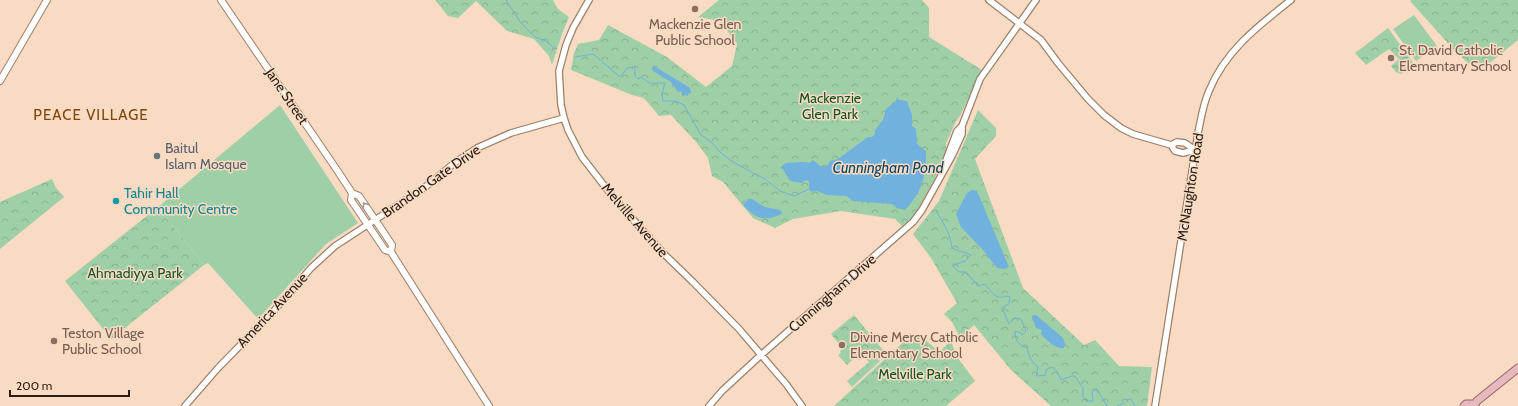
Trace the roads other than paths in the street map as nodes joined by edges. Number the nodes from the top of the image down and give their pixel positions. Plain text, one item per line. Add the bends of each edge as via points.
1 (46, 0) edge
2 (221, 0) edge
3 (588, 0) edge
4 (989, 0) edge
5 (1036, 0) edge
6 (1291, 0) edge
7 (1020, 23) junction
8 (0, 81) edge
9 (564, 118) junction
10 (1171, 145) junction
11 (1195, 150) junction
12 (352, 193) junction
13 (375, 220) junction
14 (368, 225) junction
15 (391, 252) junction
16 (761, 355) junction
17 (1518, 368) edge
18 (1475, 405) edge
19 (185, 406) edge
20 (490, 406) edge
21 (709, 406) edge
22 (802, 406) edge
23 (1155, 406) edge
24 (1464, 406) edge

1 - 8 main road
2 - 12 main road, Jane Street
3 - 9 street, Melville Avenue via 566,45 559,71
4 - 7 street
5 - 7 street, Cunningham Drive
6 - 11 street, McNaughton Road via 1253,30 1234,49 1220,69 1208,91
7 - 10 street via 1041,40 1104,115 1133,134
7 - 16 street, Cunningham Drive via 980,79 962,126 957,131 947,155 943,171 922,210 907,227
9 - 13 street, Brandon Gate Drive via 511,133 487,143 457,161
9 - 16 street, Melville Avenue via 582,157 613,197 663,254 693,282
10 - 11 street via 1177,142 1185,143
10 - 11 street via 1175,151 1183,153
11 - 23 street, McNaughton Road
13 -> 12 main road, Jane Street via 358,196
12 - 14 main road, Jane Street via 351,200
13 - 14 street, Brandon Gate Drive
13 - 15 main road, Jane Street via 392,245
14 - 15 main road, Jane Street via 384,250
14 - 19 street, America Avenue via 324,255
15 - 20 main road, Jane Street
16 - 21 street, Cunningham Drive
16 - 22 street, Melville Avenue
17 - 18 main road
18 - 24 main road

